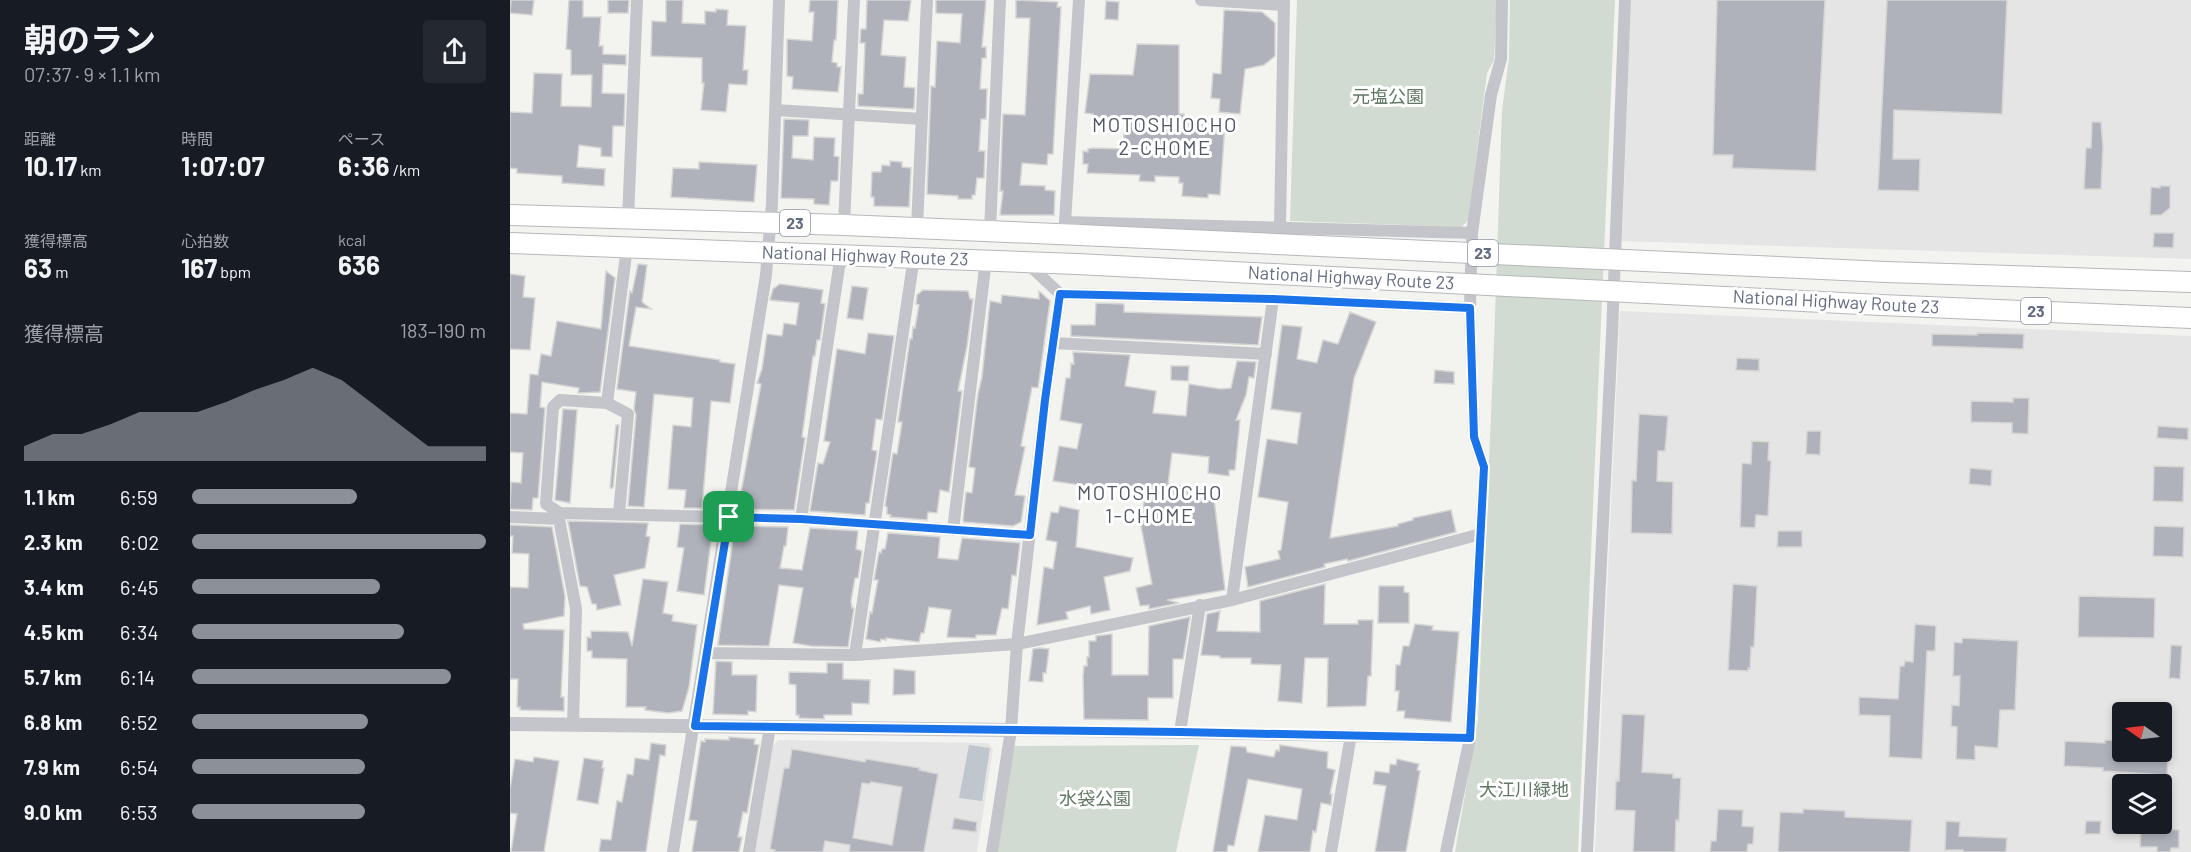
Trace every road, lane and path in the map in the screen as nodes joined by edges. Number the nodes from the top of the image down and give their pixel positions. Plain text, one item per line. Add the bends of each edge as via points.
1 (637, 0) edge
2 (779, 0) edge
3 (854, 0) edge
4 (927, 0) edge
5 (1000, 0) edge
6 (1079, 0) edge
7 (1201, 0) edge
8 (1502, 0) edge
9 (1625, 0) edge
10 (1284, 3) edge
11 (775, 110) junction
12 (849, 115) junction
13 (922, 119) junction
14 (510, 215) edge
15 (628, 219) junction
16 (771, 223) junction
17 (844, 225) junction
18 (1280, 227) junction
19 (917, 228) junction
20 (1069, 230) junction
21 (990, 231) junction
22 (1472, 233) junction
23 (510, 243) edge
24 (627, 247) junction
25 (768, 252) junction
26 (841, 254) junction
27 (914, 257) junction
28 (986, 260) junction
29 (1027, 262) junction
30 (2191, 282) edge
31 (1060, 294) junction
32 (1273, 299) junction
33 (1470, 308) junction
34 (2191, 318) edge
35 (1053, 343) junction
36 (1266, 354) junction
37 (607, 403) junction
38 (619, 514) junction
39 (559, 516) junction
40 (510, 517) edge
41 (729, 517) junction
42 (801, 519) junction
43 (875, 525) junction
44 (953, 530) junction
45 (1481, 534) junction
46 (1030, 535) junction
47 (1232, 600) junction
48 (1200, 605) junction
49 (1017, 644) junction
50 (706, 653) junction
51 (855, 655) junction
52 (510, 724) edge
53 (573, 725) junction
54 (695, 726) junction
55 (770, 727) junction
56 (1011, 730) junction
57 (1180, 732) junction
58 (1351, 735) junction
59 (1470, 738) junction
60 (673, 852) edge
61 (749, 852) edge
62 (992, 852) edge
63 (1330, 852) edge
64 (1446, 852) edge
65 (1587, 852) edge

1 - 15 street
2 - 11 street
3 - 12 street
4 - 13 street
5 - 21 street
6 - 20 street
7 - 10 street
8 - 22 street via 1501,59 1490,101
9 - 65 street
10 - 18 street
11 - 12 street
11 - 16 street
12 - 13 street
12 - 17 street
13 - 19 street
14 - 15 highway, National Highway Route 23 / 23
15 - 16 highway, National Highway Route 23 / 23
16 - 17 highway, National Highway Route 23 / 23
16 - 25 street
17 - 19 highway, National Highway Route 23 / 23
18 - 20 street
18 - 22 street
19 - 21 highway, National Highway Route 23 / 23
20 - 21 highway, National Highway Route 23 / 23
20 - 30 highway, National Highway Route 23 / 23, bridge via 1886,272
22 - 33 street
23 - 24 highway, National Highway Route 23 / 23
24 - 25 highway, National Highway Route 23 / 23
24 - 37 street
25 - 26 highway, National Highway Route 23 / 23
25 - 41 street
26 - 27 highway, National Highway Route 23 / 23
26 - 42 street
27 - 28 highway, National Highway Route 23 / 23
27 - 43 street
28 - 29 highway, National Highway Route 23 / 23
28 - 44 street
29 - 31 street
29 - 34 highway, National Highway Route 23 / 23, bridge
31 - 32 street
31 - 35 street
32 - 33 street
32 - 36 street
33 - 45 street via 1474,437 1484,467
35 - 36 street
35 - 46 street
36 - 47 street
37 - 38 street via 628,414
37 - 39 street via 560,400 553,407 546,504
38 - 39 street
38 - 41 street
39 - 40 street
39 - 53 street via 576,609
41 - 42 street
41 - 50 street
42 - 43 street
43 - 44 street
43 - 51 street
44 - 46 street
45 - 47 street
45 - 59 street
46 - 49 street
47 - 48 street
48 - 49 street
48 - 57 street
49 - 51 street
49 - 56 street
50 - 51 street
50 - 54 street
52 - 53 street
53 - 54 street
54 - 55 street
54 - 60 street
55 - 56 street
55 - 61 street
56 - 57 street
56 - 62 street
57 - 58 street
58 - 59 street
58 - 63 street
59 - 64 street

